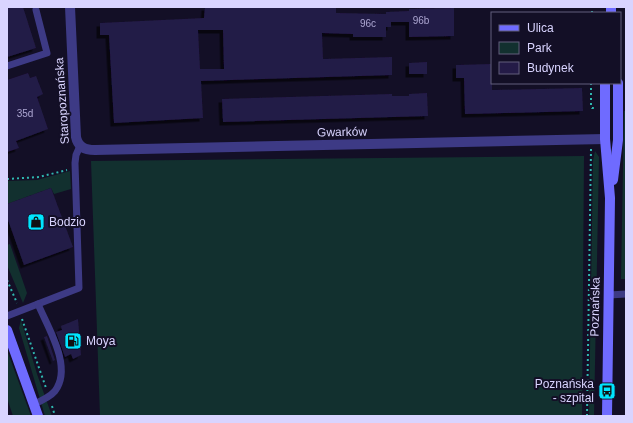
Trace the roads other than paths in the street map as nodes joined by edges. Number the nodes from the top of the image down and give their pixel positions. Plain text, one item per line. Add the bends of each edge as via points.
1 (70, 7) edge
2 (36, 10) dead end
3 (7, 66) edge
4 (605, 84) edge
5 (618, 84) edge
6 (605, 139) junction
7 (80, 146) junction
8 (610, 198) junction
9 (626, 294) edge
10 (609, 295) junction
11 (38, 304) junction
12 (7, 316) edge
13 (7, 330) edge
14 (34, 404) junction
15 (38, 416) edge
16 (607, 416) edge

1 - 7 street, Staropoznańska via 76,137
2 - 3 lane via 47,53
4 - 6 main road, Poznańska
5 - 8 main road, Poznańska via 618,140
6 - 7 street, Gwarków via 99,150 89,150
6 - 8 main road, Poznańska
7 - 11 lane, Staropoznańska via 75,167 79,288
8 - 10 main road, Poznańska
9 - 10 lane
10 - 16 main road, Poznańska
11 - 12 lane
11 - 14 lane via 63,367 55,391
13 - 14 main road
14 - 15 main road

